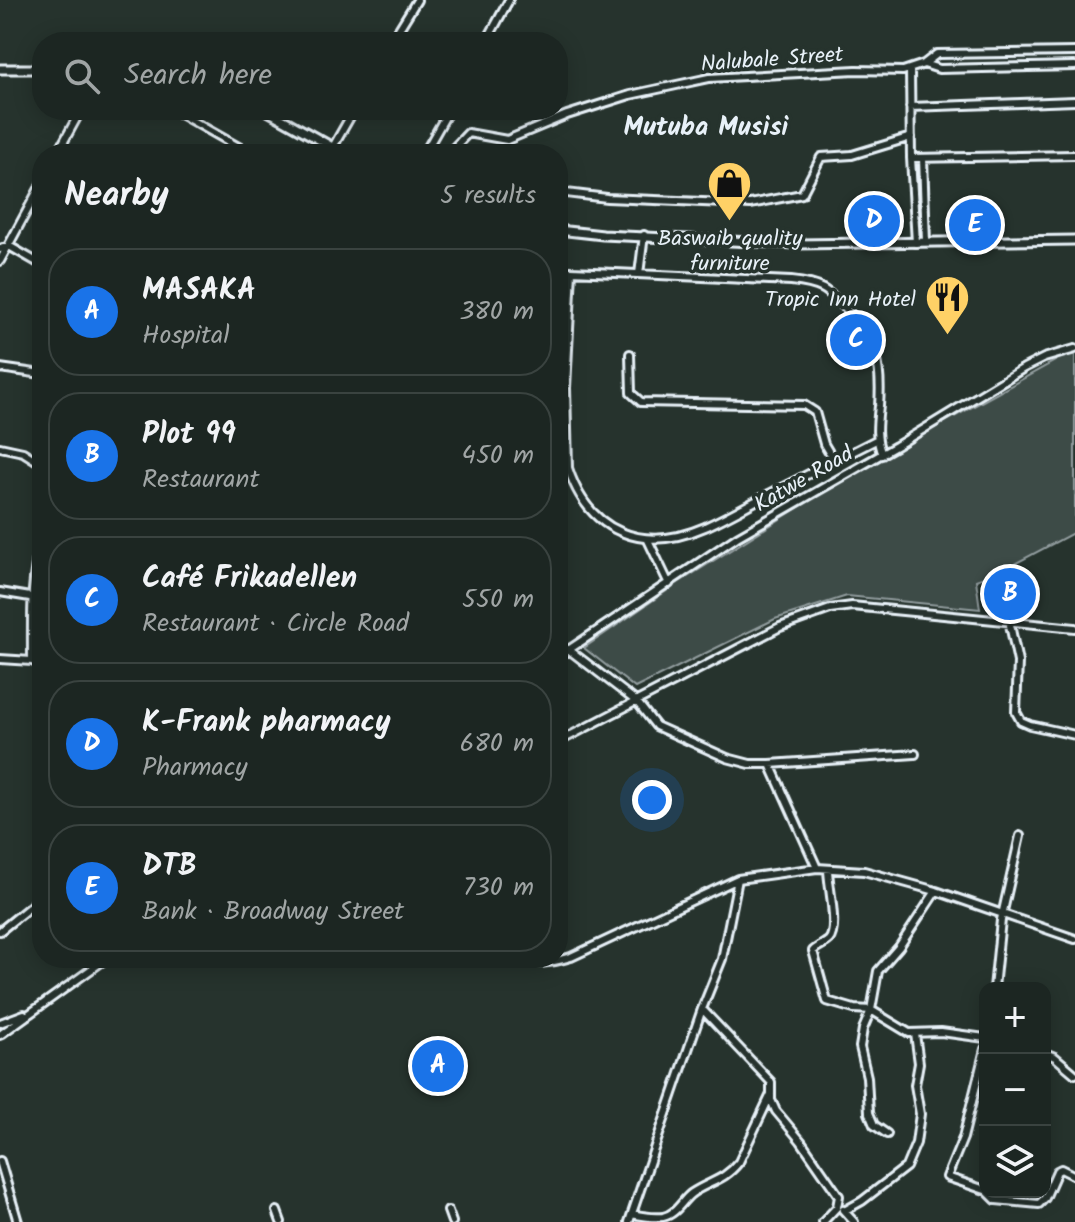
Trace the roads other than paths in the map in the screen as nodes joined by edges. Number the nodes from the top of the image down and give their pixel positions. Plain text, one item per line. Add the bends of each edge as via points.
1 (417, 0) edge
2 (509, 0) edge
3 (397, 32) edge
4 (491, 32) edge
5 (1075, 52) edge
6 (924, 64) junction
7 (1075, 66) edge
8 (0, 69) edge
9 (32, 69) edge
10 (910, 70) junction
11 (1075, 101) edge
12 (910, 107) junction
13 (568, 115) edge
14 (76, 120) edge
15 (191, 120) edge
16 (282, 120) edge
17 (348, 120) edge
18 (443, 120) edge
19 (555, 120) edge
20 (911, 137) junction
21 (62, 144) edge
22 (233, 144) edge
23 (320, 144) edge
24 (335, 144) edge
25 (430, 144) edge
26 (458, 144) edge
27 (1075, 155) edge
28 (911, 158) junction
29 (923, 158) junction
30 (568, 193) edge
31 (32, 202) edge
32 (568, 231) edge
33 (644, 235) junction
34 (1075, 240) edge
35 (926, 242) junction
36 (916, 243) junction
37 (9, 246) junction
38 (0, 249) edge
39 (32, 259) edge
40 (0, 261) edge
41 (568, 271) edge
42 (572, 271) junction
43 (639, 274) junction
44 (568, 349) edge
45 (1075, 349) edge
46 (630, 354) dead end
47 (0, 368) edge
48 (32, 373) edge
49 (876, 440) junction
50 (0, 447) edge
51 (882, 455) junction
52 (32, 458) edge
53 (834, 461) junction
54 (568, 468) edge
55 (648, 540) junction
56 (669, 584) junction
57 (32, 587) edge
58 (0, 592) edge
59 (31, 597) junction
60 (1009, 620) junction
61 (1075, 628) edge
62 (568, 649) joint
63 (0, 659) edge
64 (32, 661) joint
65 (637, 702) junction
66 (1075, 735) edge
67 (568, 737) edge
68 (915, 754) dead end
69 (770, 764) junction
70 (1020, 836) dead end
71 (817, 868) junction
72 (828, 869) junction
73 (738, 879) junction
74 (936, 891) junction
75 (32, 905) edge
76 (1003, 915) junction
77 (0, 931) edge
78 (1075, 939) edge
79 (568, 958) edge
80 (93, 968) edge
81 (995, 982) edge
82 (702, 1009) junction
83 (875, 1012) junction
84 (28, 1013) junction
85 (0, 1023) edge
86 (915, 1034) junction
87 (0, 1035) edge
88 (979, 1037) edge
89 (984, 1054) edge
90 (1048, 1054) edge
91 (1075, 1074) edge
92 (772, 1090) junction
93 (887, 1134) dead end
94 (0, 1161) edge
95 (1075, 1176) edge
96 (1051, 1184) edge
97 (979, 1188) edge
98 (994, 1198) edge
99 (1045, 1198) edge
100 (838, 1204) junction
101 (277, 1211) dead end
102 (448, 1211) dead end
103 (844, 1211) junction
104 (630, 1218) edge
105 (18, 1222) edge
106 (281, 1222) edge
107 (452, 1222) edge
108 (823, 1222) edge
109 (854, 1222) edge

1 - 3 street
2 - 4 street
5 - 6 street, Nalubale Street via 937,54
6 - 7 street, Nalubale Street via 939,69
6 - 10 street, Nalubale Street
8 - 9 main road
10 - 12 street
10 - 13 street, Nalubale Street via 709,78
11 - 12 street
12 - 20 street
14 - 21 street
15 - 22 street
16 - 23 main road
17 - 24 street
18 - 25 street
19 - 26 street, Nalubale Street via 507,140 468,133
20 - 28 street
20 - 30 street via 852,155 821,157 802,194 750,204
27 - 29 street
28 - 29 street
28 - 36 street
29 - 35 street
31 - 37 street
32 - 33 main road
33 - 36 main road via 797,244
33 - 43 street
34 - 35 main road
35 - 36 main road
37 - 38 street
37 - 39 street
37 - 40 street
41 - 42 street
42 - 43 street
42 - 44 street
43 - 49 street via 791,281 825,288 859,322 876,349
45 - 51 street, Katwe Road via 1024,368
46 - 53 street via 631,393 641,402 804,405 815,412
47 - 48 street
49 - 51 street
49 - 53 street
50 - 52 street
51 - 56 street, Katwe Road via 749,530
53 - 55 street via 704,528
54 - 55 street via 591,512 610,528
55 - 56 street
56 - 62 street, Katwe Road
57 - 59 street
58 - 59 street
59 - 64 street
60 - 61 street
60 - 65 street via 852,606 830,609 780,627
60 - 66 street via 1021,721
62 - 65 street
63 - 64 street
65 - 67 street
65 - 69 street via 656,726 678,738 727,758
68 - 69 street
69 - 71 street
70 - 76 street
71 - 72 street
71 - 73 street
72 - 74 street via 864,871
72 - 83 street via 834,931 813,951 827,1001
73 - 79 street
73 - 82 street via 722,959
74 - 76 street
74 - 83 street via 878,971
75 - 77 street
76 - 78 street
76 - 81 street
80 - 84 street
82 - 92 street via 771,1082
82 - 104 street
83 - 86 street
83 - 93 street via 867,1020 860,1047 869,1113 874,1125
84 - 85 street
84 - 87 street
86 - 88 street
86 - 103 street via 920,1114 916,1143 906,1167
89 - 97 street via 963,1138 947,1177
90 - 91 street
92 - 100 street via 776,1111 824,1173 839,1196
92 - 104 street via 731,1172 691,1194 664,1217
94 - 105 street
95 - 96 street via 1061,1169
98 - 99 street via 1039,1204
100 - 103 street
100 - 108 street
101 - 106 street
102 - 107 street
103 - 109 street

